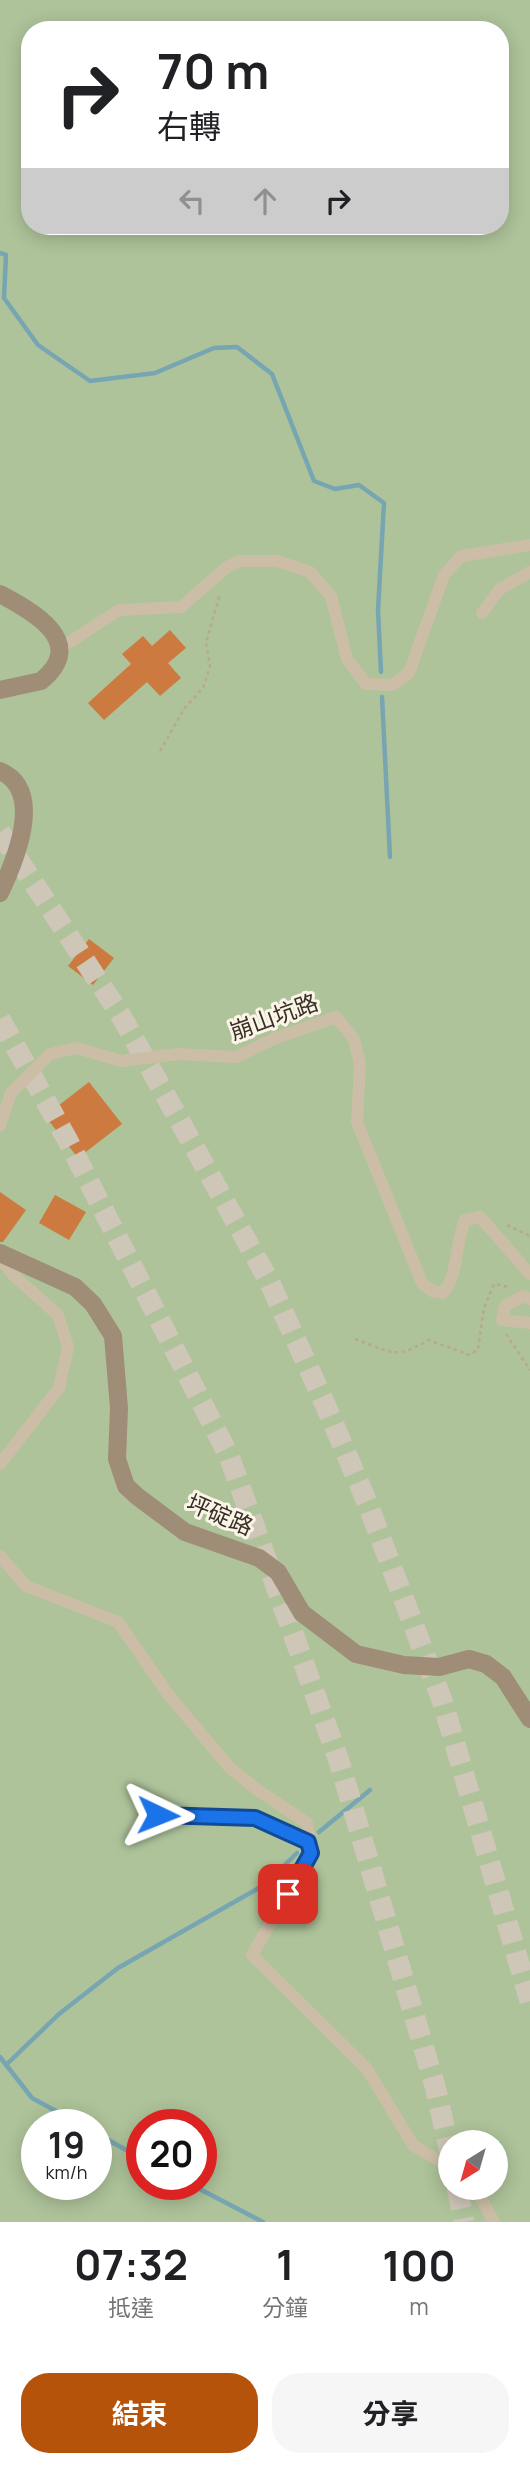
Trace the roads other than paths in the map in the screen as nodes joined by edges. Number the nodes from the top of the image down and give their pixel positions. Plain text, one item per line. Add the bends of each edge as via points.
1 (530, 545) edge
2 (530, 572) edge
3 (0, 594) edge
4 (482, 613) dead end
5 (59, 649) junction
6 (0, 690) edge
7 (0, 771) edge
8 (0, 893) edge
9 (0, 1126) edge
10 (0, 1255) edge
11 (530, 1274) edge
12 (527, 1297) edge
13 (530, 1324) edge
14 (0, 1464) edge
15 (0, 1556) edge
16 (530, 1719) edge
17 (158, 1815) dead end
18 (308, 1842) junction
19 (438, 2161) edge
20 (482, 2200) edge
21 (494, 2222) edge

1 - 5 street via 461,556 444,575 410,673 392,685 366,684 347,659 331,596 310,572 277,561 240,561 181,607 120,610
2 - 4 street via 500,589
3 - 5 main road via 38,614 53,628
5 - 6 main road via 55,664 41,681
7 - 8 main road via 7,774 22,799 23,836
9 - 11 street, 崩山坑路 via 11,1093 50,1054 77,1048 121,1061 178,1054 236,1057 336,1017 354,1039 360,1064 357,1122 422,1283 443,1293 451,1283 458,1235 465,1220 480,1217
10 - 14 street via 13,1275 58,1315 68,1348 59,1388
10 - 16 main road, 坪碇路 via 75,1287 93,1304 113,1336 119,1408 117,1459 126,1486 138,1497 185,1532 259,1558 278,1572 302,1613 356,1654 404,1665 439,1667 469,1659 486,1664 503,1677
12 - 13 street via 505,1306 502,1320
15 - 18 street via 26,1586 118,1622 168,1694 229,1767 307,1823
17 - 18 lane via 255,1818
18 - 19 street via 311,1853 252,1955 368,2069 413,2145
20 - 21 street

